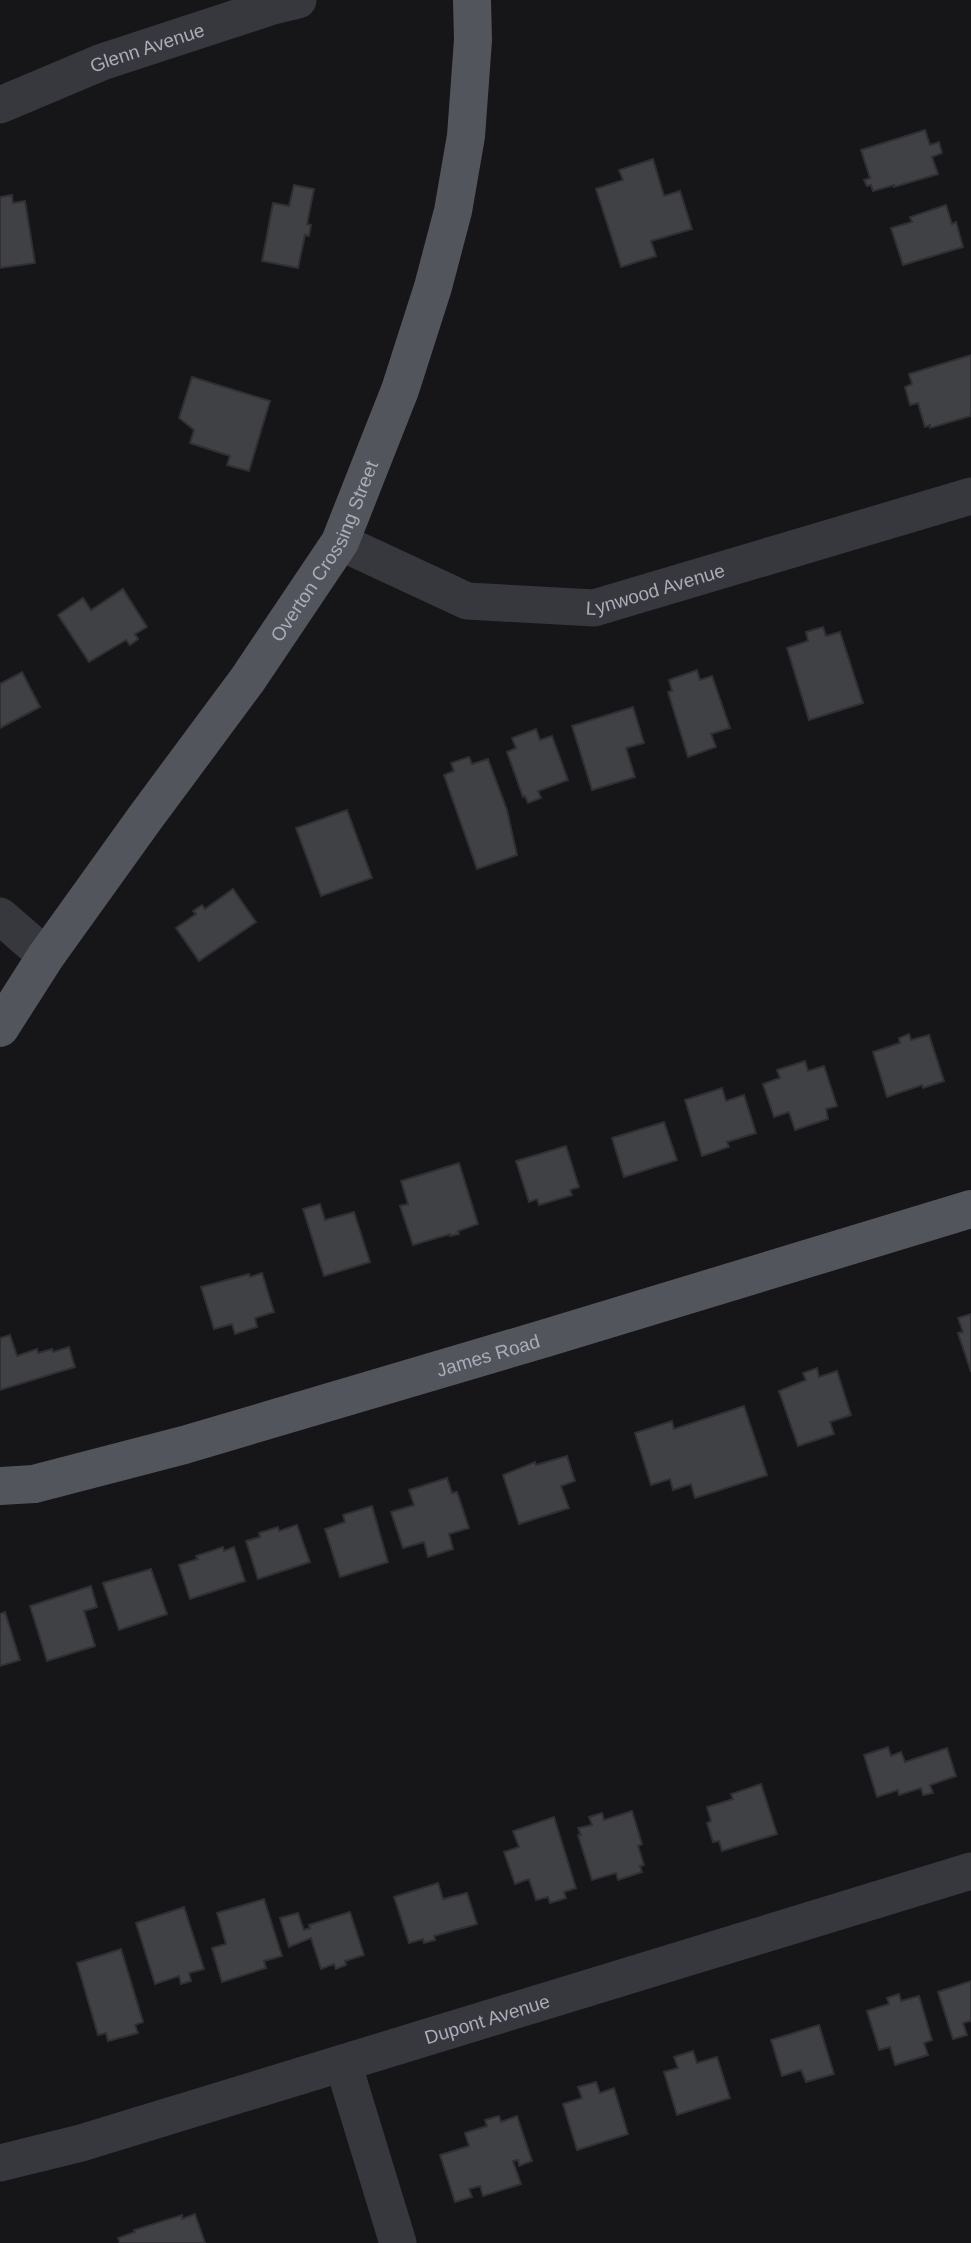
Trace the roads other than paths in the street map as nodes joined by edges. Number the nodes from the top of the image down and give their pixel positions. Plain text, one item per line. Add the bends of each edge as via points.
1 (298, 0) edge
2 (472, 0) edge
3 (0, 104) edge
4 (971, 496) edge
5 (340, 542) junction
6 (0, 916) edge
7 (46, 956) junction
8 (0, 1028) edge
9 (971, 1209) edge
10 (0, 1486) edge
11 (971, 1871) edge
12 (343, 2063) junction
13 (0, 2163) edge
14 (398, 2243) edge

1 - 3 street, Glenn Avenue via 102,62
2 - 5 main road, Overton Crossing Street via 466,136 453,211 400,390
4 - 5 street, Lynwood Avenue via 594,608 467,601
5 - 7 main road, Overton Crossing Street via 248,679
6 - 7 street
7 - 8 main road, Overton Crossing Street
9 - 10 main road, James Road via 184,1445 34,1484
11 - 12 street, Dupont Avenue
12 - 13 street, Dupont Avenue
12 - 14 street

